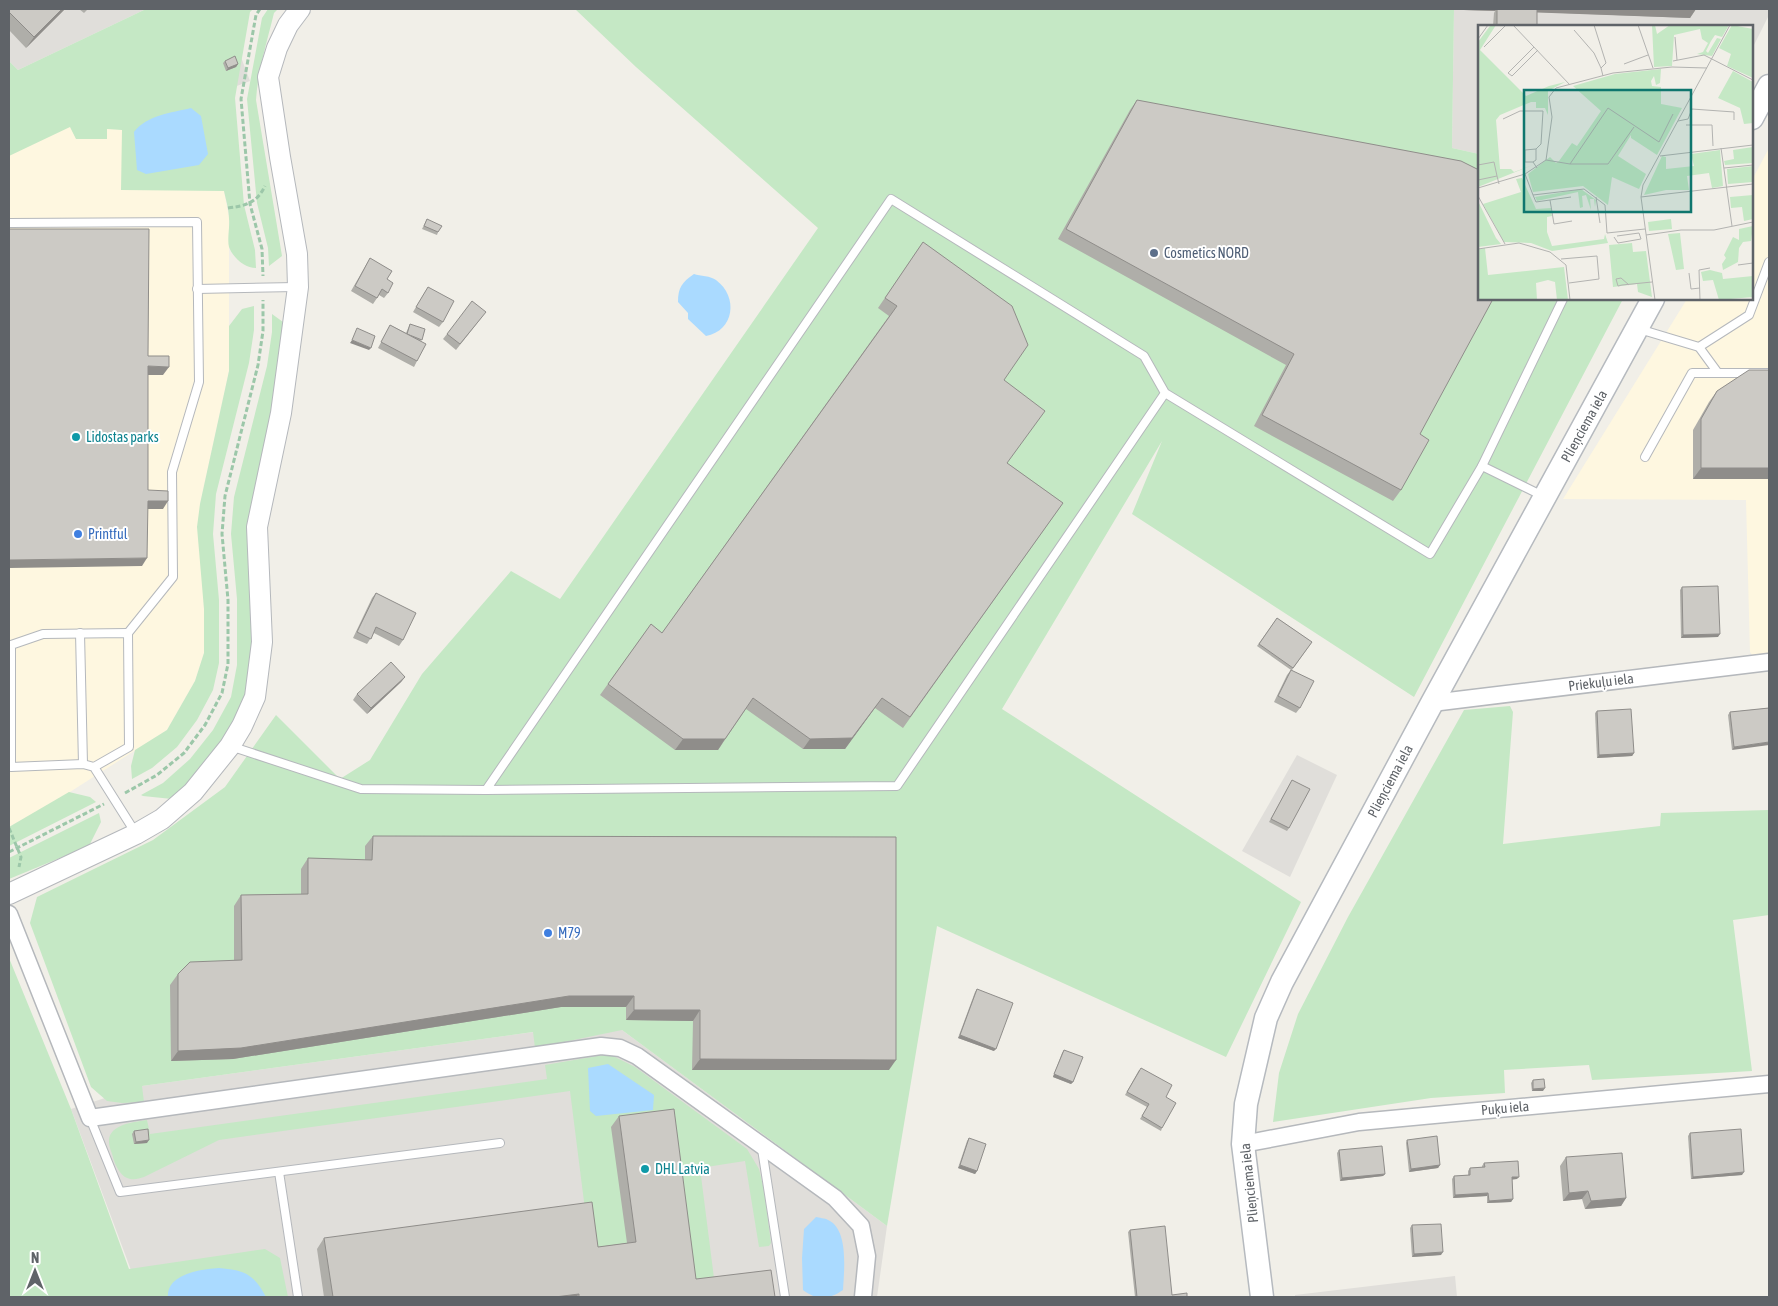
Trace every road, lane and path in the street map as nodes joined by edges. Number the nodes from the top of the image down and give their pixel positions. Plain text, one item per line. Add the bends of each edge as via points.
1 (260, 9) edge
2 (300, 9) edge
3 (1769, 86) edge
4 (1753, 116) edge
5 (280, 157) junction
6 (250, 204) junction
7 (228, 208) dead end
8 (9, 224) edge
9 (1769, 262) edge
10 (298, 287) junction
11 (264, 288) junction
12 (198, 289) junction
13 (1563, 300) edge
14 (1652, 300) edge
15 (1637, 329) junction
16 (1699, 348) junction
17 (1718, 373) junction
18 (1769, 373) edge
19 (1165, 393) junction
20 (1645, 458) dead end
21 (1482, 466) junction
22 (1545, 497) junction
23 (80, 633) junction
24 (128, 633) junction
25 (1769, 662) edge
26 (1432, 702) junction
27 (230, 746) junction
28 (83, 764) junction
29 (94, 768) junction
30 (486, 790) junction
31 (114, 799) junction
32 (9, 828) edge
33 (136, 834) junction
34 (18, 848) junction
35 (9, 852) edge
36 (17, 871) dead end
37 (9, 894) edge
38 (9, 914) edge
39 (1769, 1084) edge
40 (90, 1118) junction
41 (500, 1143) dead end
42 (1243, 1144) junction
43 (762, 1146) junction
44 (279, 1172) junction
45 (298, 1297) edge
46 (785, 1297) edge
47 (863, 1297) edge
48 (1262, 1297) edge

1 - 6 path via 256,15 241,98
2 - 5 street via 277,48 268,77
3 - 4 main road
5 - 6 path via 262,192
5 - 10 street via 297,254
6 - 7 path
6 - 11 path via 262,249
8 - 12 lane via 197,222
9 - 16 lane via 1749,315
10 - 11 lane
10 - 27 street via 282,413 257,527 262,642 254,697
11 - 12 lane
11 - 31 path via 258,365 225,496 222,534 228,600 228,664 222,693 205,725 184,753 158,775
12 - 24 lane via 199,382 172,472 173,576
13 - 21 lane
14 - 15 main road, Plieņciema iela
15 - 16 lane
15 - 22 main road, Plieņciema iela
16 - 17 lane
17 - 18 lane
17 - 20 lane via 1692,373
19 - 21 lane via 1430,554
19 - 30 lane via 897,786
19 - 30 lane via 1144,356 891,199
21 - 22 lane
22 - 26 main road, Plieņciema iela
23 - 24 lane
23 - 28 lane
23 - 28 lane via 43,634 11,645 12,767
24 - 29 lane via 129,747
25 - 26 street, Priekuļu iela
26 - 42 main road, Plieņciema iela via 1282,982 1266,1018 1246,1104
27 - 30 lane via 362,789
27 - 33 street via 193,792 162,819
28 - 29 lane
29 - 31 lane
31 - 33 lane
31 - 34 path
32 - 34 path
33 - 37 street
34 - 35 path
34 - 36 path via 21,857
38 - 40 street
39 - 42 street, Puķu iela via 1359,1122
40 - 43 street via 601,1046 620,1048 637,1056
40 - 44 lane via 120,1192
41 - 44 lane
42 - 48 main road, Plieņciema iela
43 - 46 lane
43 - 47 street via 834,1198 861,1226 867,1256
44 - 45 lane

